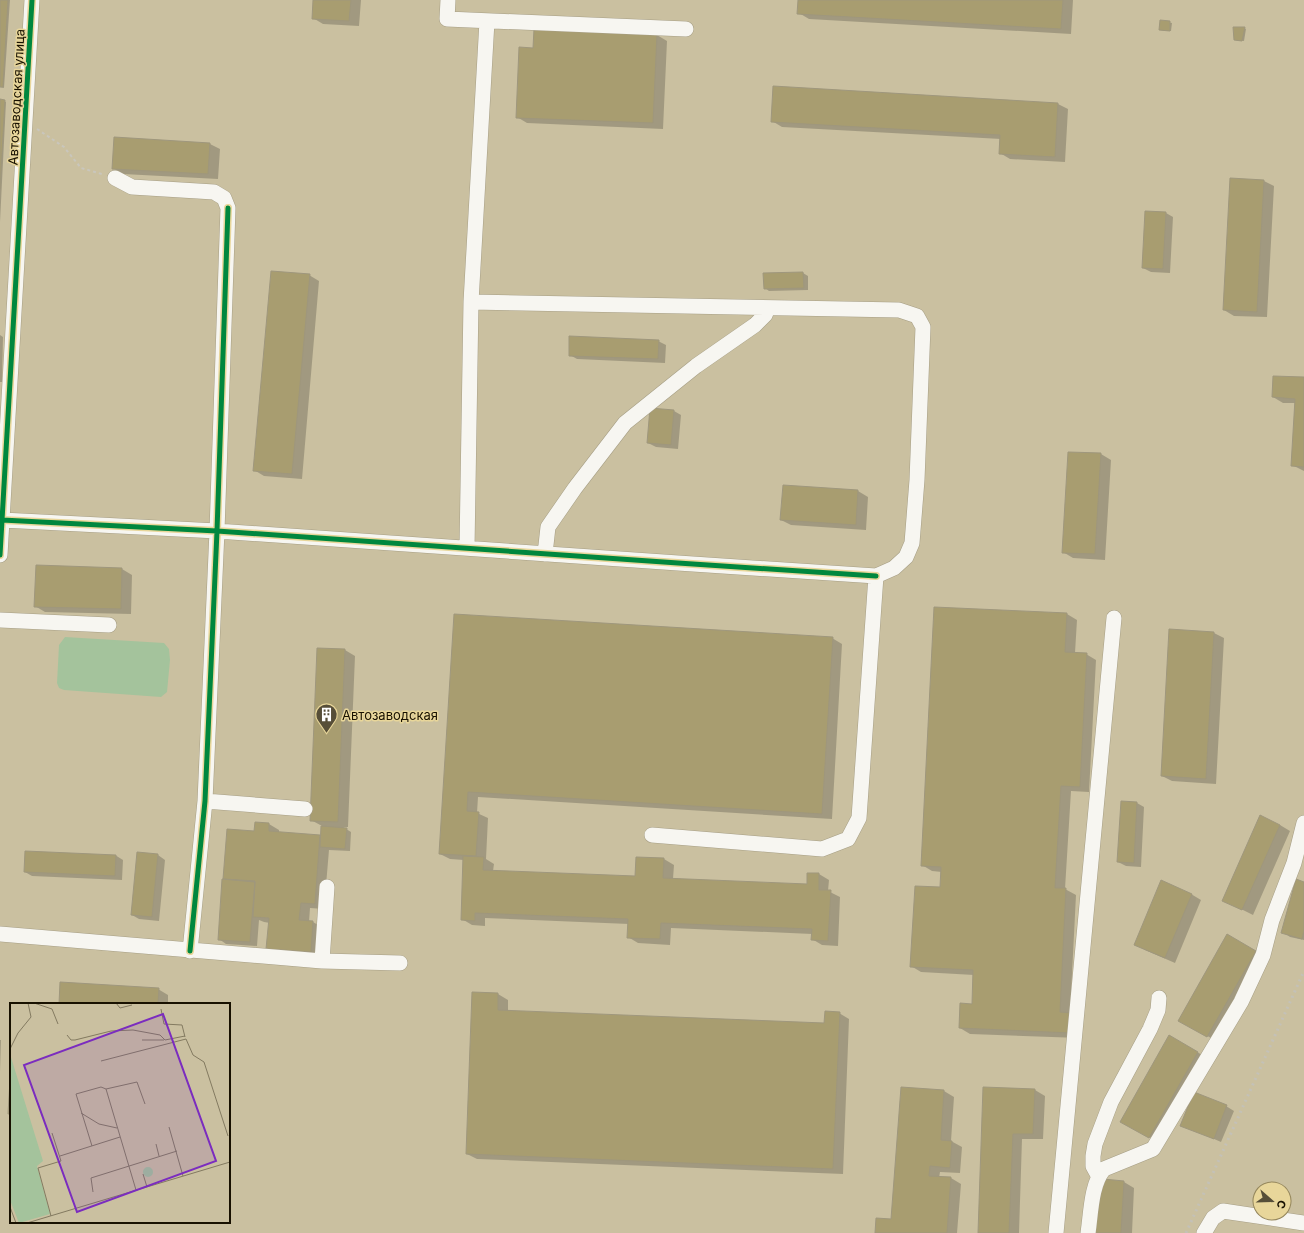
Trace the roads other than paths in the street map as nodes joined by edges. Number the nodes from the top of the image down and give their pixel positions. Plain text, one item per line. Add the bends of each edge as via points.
1 (32, 0) edge
2 (448, 0) edge
3 (487, 20) junction
4 (686, 29) dead end
5 (115, 178) road end
6 (470, 302) junction
7 (768, 308) junction
8 (2, 520) junction
9 (217, 531) junction
10 (467, 548) junction
11 (545, 554) junction
12 (0, 555) edge
13 (876, 576) junction
14 (1114, 618) dead end
15 (0, 620) edge
16 (109, 625) dead end
17 (205, 801) junction
18 (305, 809) dead end
19 (1304, 823) edge
20 (652, 835) dead end
21 (327, 888) dead end
22 (0, 934) edge
23 (190, 951) junction
24 (322, 961) junction
25 (400, 963) dead end
26 (1159, 998) dead end
27 (1098, 1176) junction
28 (1304, 1223) edge
29 (1056, 1233) edge
30 (1088, 1233) edge
31 (1204, 1233) edge

1 - 8 street, Автозаводская улица
2 - 3 street via 447,19
3 - 4 street
3 - 6 street
5 - 9 street via 132,187 214,192 224,198 228,208
6 - 7 street
6 - 10 street
7 - 11 street via 755,324 696,366 625,423 548,527
7 - 13 street via 899,310 917,316 923,327 912,543 906,557 894,568
8 - 9 street
8 - 12 street, Автозаводская улица
9 - 10 street
9 - 17 street
10 - 11 street
11 - 13 street
13 - 20 street via 859,818 848,839 822,849
14 - 29 street
15 - 16 street
17 - 18 street
17 - 23 street
19 - 27 street via 1294,863 1272,920 1263,955 1241,1002 1153,1149 1104,1169
21 - 24 street
22 - 23 street
23 - 24 street
24 - 25 street
26 - 27 street via 1158,1010 1150,1029 1111,1102 1095,1144 1092,1156
27 - 30 street
28 - 31 street via 1223,1210 1213,1218

